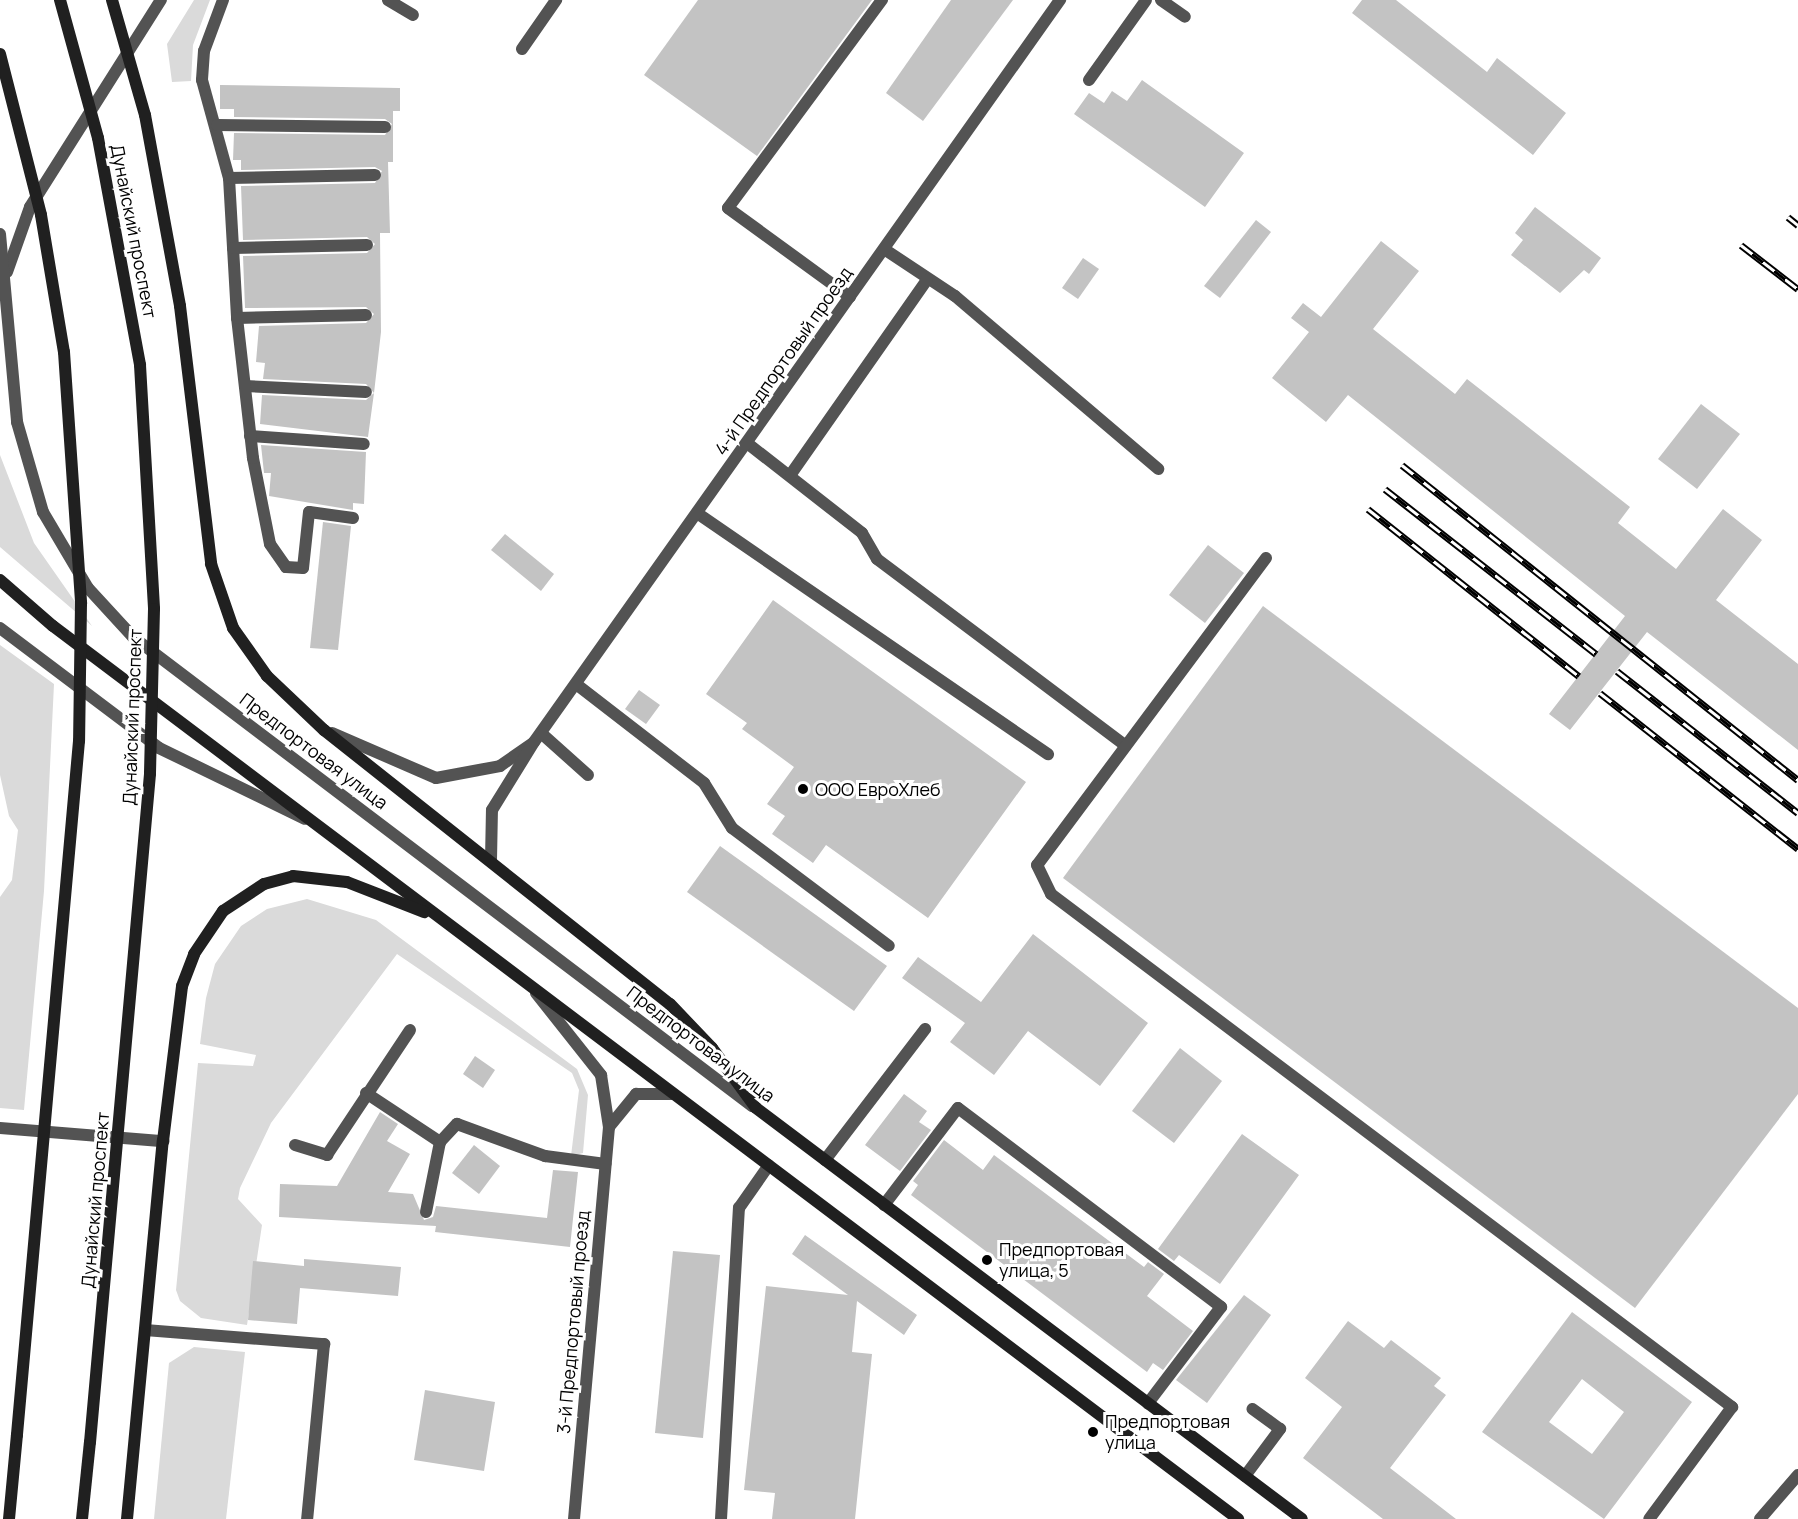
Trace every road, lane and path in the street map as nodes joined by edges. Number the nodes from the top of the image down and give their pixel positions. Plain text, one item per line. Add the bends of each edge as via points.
1 (60, 0) edge
2 (112, 0) edge
3 (161, 0) edge
4 (223, 0) edge
5 (388, 0) edge
6 (556, 0) edge
7 (882, 0) edge
8 (1060, 0) edge
9 (1146, 0) edge
10 (1161, 0) edge
11 (413, 15) dead end
12 (1185, 17) dead end
13 (522, 49) dead end
14 (0, 54) edge
15 (1089, 80) dead end
16 (217, 125) junction
17 (385, 127) dead end
18 (375, 175) dead end
19 (229, 178) junction
20 (0, 234) edge
21 (367, 245) dead end
22 (233, 248) junction
23 (884, 249) junction
24 (7, 272) junction
25 (927, 280) junction
26 (850, 297) junction
27 (366, 315) dead end
28 (237, 318) junction
29 (245, 386) junction
30 (366, 392) dead end
31 (250, 436) junction
32 (747, 443) junction
33 (364, 444) dead end
34 (1158, 469) dead end
35 (791, 474) junction
36 (698, 513) junction
37 (354, 518) dead end
38 (1266, 558) dead end
39 (0, 580) edge
40 (0, 627) edge
41 (576, 684) junction
42 (324, 730) junction
43 (538, 738) junction
44 (1126, 746) junction
45 (1048, 754) dead end
46 (588, 775) dead end
47 (317, 825) junction
48 (491, 860) junction
49 (440, 918) junction
50 (889, 946) dead end
51 (528, 984) junction
52 (925, 1029) dead end
53 (410, 1030) dead end
54 (366, 1093) junction
55 (673, 1094) junction
56 (756, 1108) junction
57 (0, 1128) edge
58 (609, 1128) junction
59 (163, 1141) junction
60 (440, 1142) junction
61 (295, 1145) dead end
62 (825, 1160) junction
63 (605, 1164) junction
64 (769, 1166) junction
65 (884, 1204) junction
66 (426, 1212) dead end
67 (145, 1330) junction
68 (1148, 1403) junction
69 (1252, 1409) dead end
70 (1798, 1475) edge
71 (1245, 1476) junction
72 (9, 1519) edge
73 (82, 1519) edge
74 (127, 1519) edge
75 (307, 1519) edge
76 (574, 1519) edge
77 (721, 1519) edge
78 (1238, 1519) edge
79 (1302, 1519) edge
80 (1649, 1519) edge
81 (1760, 1519) edge

1 - 73 main road, Дунайский проспект, bridge via 105,170 140,365 154,609 150,774
2 - 42 main road, bridge via 145,115 180,306 211,564 233,628 250,653
3 - 24 street via 30,207
4 - 16 street via 204,51 201,80
5 - 11 street
6 - 13 street
7 - 26 street via 728,208
8 - 23 street, 4-й Предпортовый проезд
9 - 15 street
10 - 12 street
14 - 72 main road, bridge via 40,215 64,352 81,603 79,741
16 - 17 street
16 - 19 street
18 - 19 street
19 - 22 street
20 - 24 street
21 - 22 street
22 - 28 street
23 - 25 street
23 - 26 street, 4-й Предпортовый проезд
24 - 56 street, Предпортовая улица via 9,374 17,422 43,512 88,588 133,637
25 - 34 street via 955,296
25 - 35 street
26 - 32 street, 4-й Предпортовый проезд
27 - 28 street
28 - 29 street
29 - 30 street
29 - 31 street
31 - 33 street
31 - 37 street via 270,544 286,567 303,568 309,512
32 - 35 street
32 - 36 street, 4-й Предпортовый проезд
35 - 44 street via 862,533 877,559
36 - 41 street, 4-й Предпортовый проезд
36 - 45 street
38 - 44 street
39 - 47 main road
40 - 47 street via 159,748
41 - 43 street, 4-й Предпортовый проезд
41 - 50 street via 704,783 732,828
42 - 43 street via 436,778 500,766
42 - 48 main road
43 - 46 street
43 - 48 street, 4-й Предпортовый проезд via 492,810
44 - 80 street via 1037,865 1051,894 1732,1407
47 - 49 main road
48 - 56 main road via 670,1004 712,1048
49 - 51 main road
49 - 59 main road via 348,882 312,875 264,884 223,911 194,954 182,986
51 - 55 main road
51 - 58 street, 3-й Предпортовый проезд via 601,1075
52 - 62 street
53 - 54 street
54 - 60 street
54 - 61 street via 327,1155
55 - 58 street via 636,1094
55 - 64 main road
56 - 62 main road, Предпортовая улица
57 - 59 street
58 - 63 street, 3-й Предпортовый проезд
59 - 67 main road
60 - 63 street via 457,1124 545,1156
60 - 66 street
62 - 65 main road, Предпортовая улица
63 - 76 street, 3-й Предпортовый проезд
64 - 77 street via 739,1208
64 - 78 main road
65 - 68 main road, Предпортовая улица
65 - 68 street via 958,1108 966,1114 1221,1307
67 - 74 main road
67 - 75 street via 324,1344
68 - 71 main road, Предпортовая улица
69 - 71 street via 1280,1429
70 - 81 street
71 - 79 main road, Предпортовая улица

